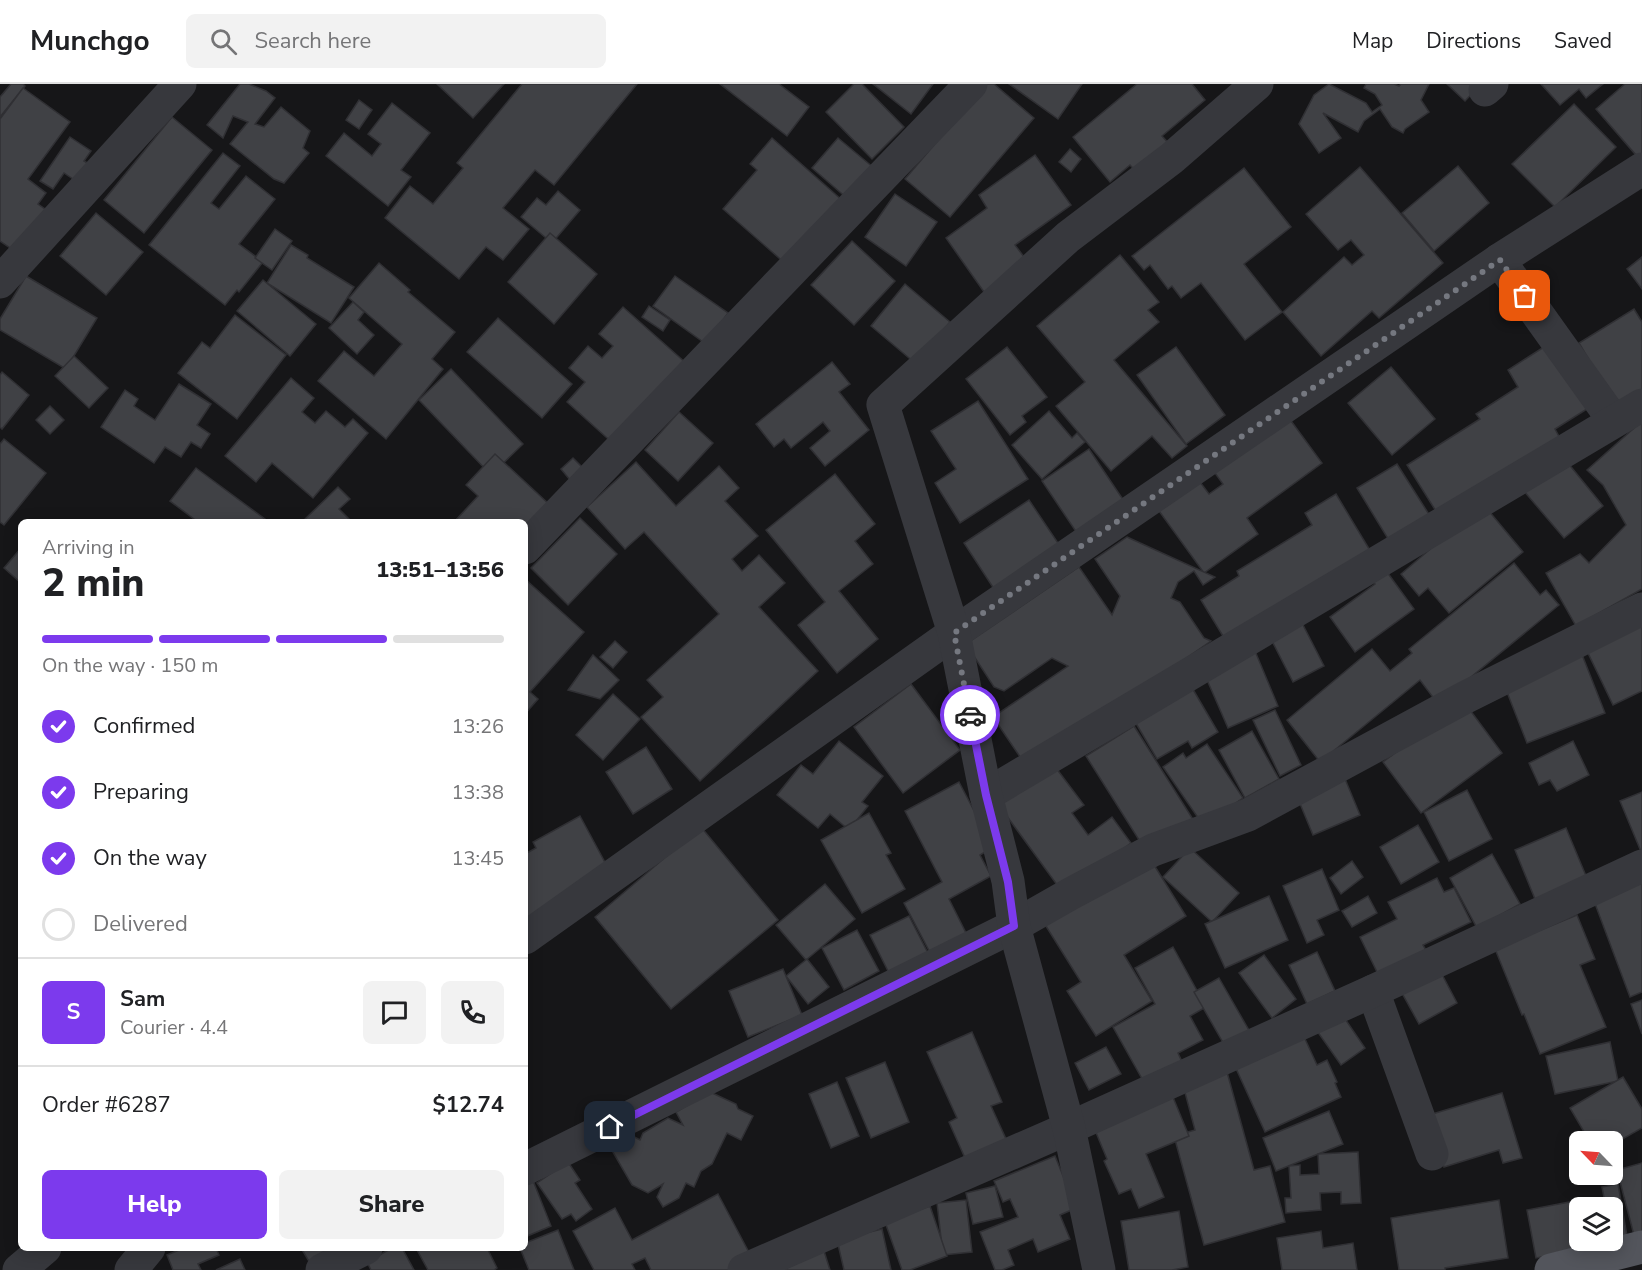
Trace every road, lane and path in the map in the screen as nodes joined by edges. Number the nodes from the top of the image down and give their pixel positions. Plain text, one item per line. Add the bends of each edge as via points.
1 (180, 84) edge
2 (971, 84) edge
3 (1257, 84) edge
4 (1642, 169) edge
5 (1500, 260) junction
6 (0, 282) edge
7 (1642, 405) edge
8 (1614, 421) junction
9 (528, 545) edge
10 (1642, 609) edge
11 (954, 633) junction
12 (986, 795) junction
13 (1642, 866) edge
14 (1014, 926) junction
15 (528, 936) edge
16 (1373, 991) junction
17 (1069, 1128) junction
18 (1432, 1154) dead end
19 (528, 1168) edge
20 (1642, 1247) edge
21 (42, 1251) edge
22 (119, 1251) edge
23 (147, 1251) edge
24 (360, 1251) edge
25 (1555, 1269) edge
26 (20, 1270) edge
27 (131, 1270) edge
28 (322, 1270) edge
29 (744, 1270) edge
30 (1099, 1270) edge

1 - 6 street
2 - 9 street
3 - 11 street via 1172,158 1068,237 883,405
4 - 5 street
5 - 8 street
5 - 11 street
7 - 8 street
8 - 12 street
10 - 14 street via 1464,698 1248,816 1153,850
11 - 12 street
11 - 15 street
12 - 14 street via 1008,882
13 - 16 street
14 - 17 street
14 - 19 street
16 - 17 street
16 - 18 street
17 - 29 street
17 - 30 street
20 - 25 main road
21 - 26 street
22 - 27 street
23 - 27 street
24 - 28 street

